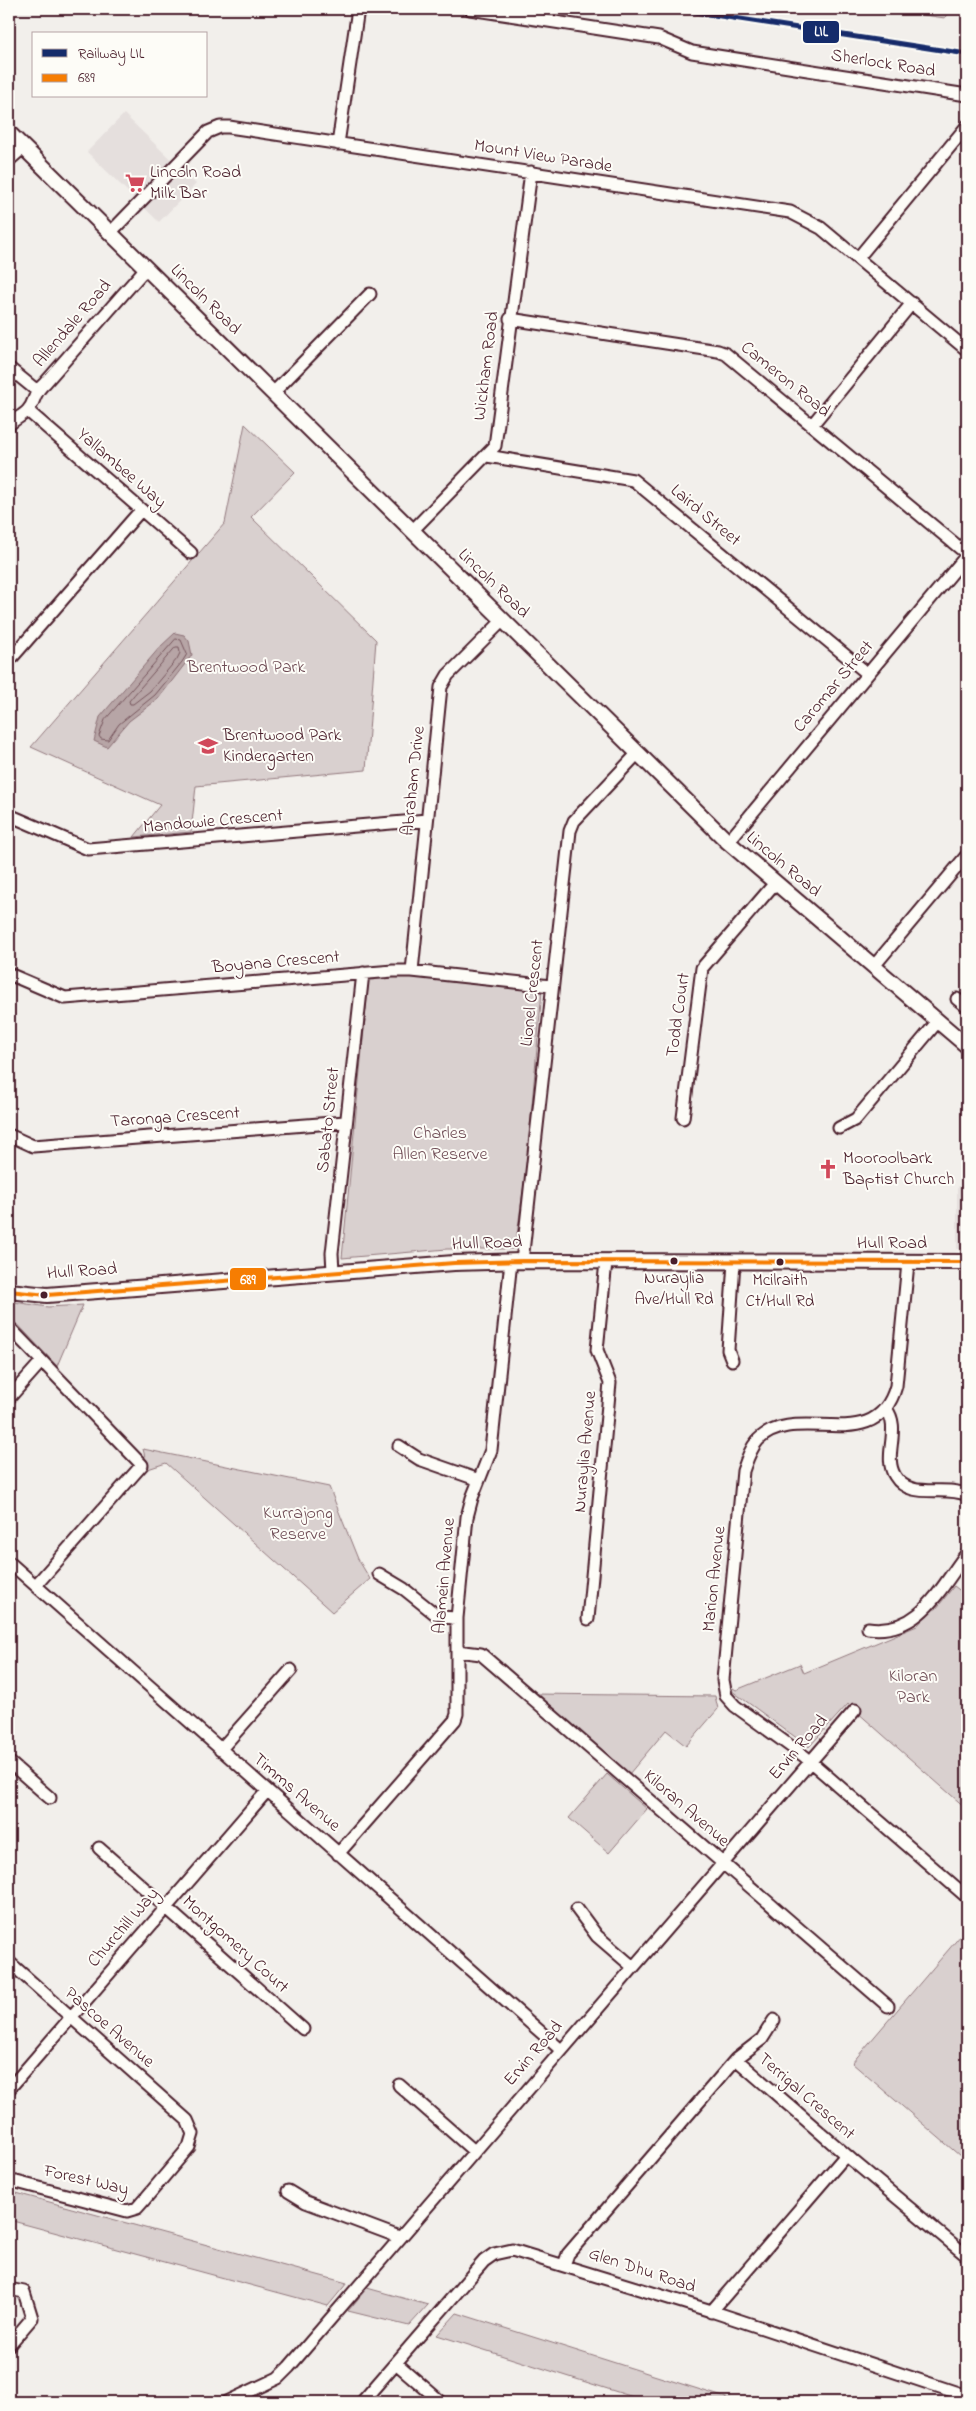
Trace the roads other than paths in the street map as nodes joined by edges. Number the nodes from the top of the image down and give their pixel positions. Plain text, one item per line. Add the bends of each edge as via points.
1 (358, 9) edge
2 (470, 9) edge
3 (967, 95) edge
4 (967, 126) edge
5 (9, 133) edge
6 (338, 144) junction
7 (24, 147) junction
8 (9, 160) edge
9 (531, 172) junction
10 (110, 232) junction
11 (858, 258) junction
12 (146, 268) junction
13 (370, 294) dead end
14 (912, 304) junction
15 (510, 319) junction
16 (967, 350) edge
17 (9, 368) edge
18 (36, 390) junction
19 (273, 393) junction
20 (28, 410) junction
21 (9, 425) edge
22 (812, 425) junction
23 (488, 456) junction
24 (141, 510) junction
25 (412, 531) junction
26 (191, 553) dead end
27 (967, 555) edge
28 (504, 620) junction
29 (9, 661) edge
30 (868, 674) junction
31 (637, 754) junction
32 (9, 815) edge
33 (428, 820) junction
34 (728, 842) junction
35 (967, 854) edge
36 (775, 883) junction
37 (874, 966) junction
38 (412, 971) junction
39 (363, 973) junction
40 (9, 974) edge
41 (551, 986) junction
42 (958, 999) dead end
43 (967, 1007) edge
44 (938, 1021) junction
45 (967, 1046) edge
46 (683, 1118) dead end
47 (346, 1122) junction
48 (839, 1128) dead end
49 (9, 1135) edge
50 (517, 1261) junction
51 (606, 1262) junction
52 (734, 1262) junction
53 (967, 1262) edge
54 (908, 1263) junction
55 (333, 1271) junction
56 (11, 1295) edge
57 (9, 1327) edge
58 (732, 1360) dead end
59 (42, 1361) junction
60 (9, 1398) edge
61 (886, 1409) junction
62 (398, 1446) dead end
63 (479, 1480) junction
64 (967, 1495) edge
65 (967, 1552) edge
66 (9, 1562) edge
67 (379, 1574) dead end
68 (36, 1586) junction
69 (457, 1618) junction
70 (588, 1619) dead end
71 (868, 1628) dead end
72 (457, 1651) junction
73 (291, 1670) dead end
74 (854, 1710) dead end
75 (220, 1750) junction
76 (9, 1762) edge
77 (810, 1762) junction
78 (266, 1791) junction
79 (50, 1798) dead end
80 (99, 1848) dead end
81 (338, 1854) junction
82 (723, 1864) junction
83 (967, 1897) edge
84 (166, 1907) junction
85 (577, 1909) dead end
86 (9, 1962) edge
87 (633, 1967) junction
88 (888, 2006) dead end
89 (70, 2017) junction
90 (774, 2020) dead end
91 (303, 2029) dead end
92 (561, 2050) junction
93 (736, 2059) junction
94 (399, 2085) dead end
95 (9, 2089) edge
96 (187, 2120) joint
97 (474, 2151) junction
98 (846, 2155) junction
99 (9, 2180) edge
100 (288, 2191) dead end
101 (399, 2238) junction
102 (967, 2256) edge
103 (564, 2265) junction
104 (9, 2289) edge
105 (711, 2312) junction
106 (9, 2345) edge
107 (396, 2363) junction
108 (967, 2396) edge
109 (227, 2402) edge
110 (362, 2402) edge
111 (441, 2402) edge

1 - 6 street
2 - 3 street, Sherlock Road via 659,38 692,52
4 - 11 street
5 - 7 main road, Lincoln Road
6 - 9 street, Mount View Parade
6 - 10 street, Mount View Parade via 229,127 214,129
7 - 8 street
7 - 10 main road, Lincoln Road
9 - 11 street, Mount View Parade via 790,212 821,228
9 - 15 street, Wickham Road
10 - 12 main road, Lincoln Road
11 - 14 street, Mount View Parade
12 - 18 street, Allendale Road
12 - 19 main road, Lincoln Road
13 - 19 street
14 - 16 street, Mount View Parade
14 - 22 street
15 - 22 street, Cameron Road via 718,351 734,360
15 - 23 street, Wickham Road via 495,446
17 - 18 street
18 - 20 street, Allendale Road
19 - 25 main road, Lincoln Road
20 - 21 street, Allendale Road
20 - 24 street, Yallambee Way
22 - 27 street, Cameron Road
23 - 25 street, Wickham Road
23 - 30 street, Laird Street via 633,480
24 - 26 street, Yallambee Way
24 - 29 street
25 - 28 main road, Lincoln Road
27 - 30 street, Caromar Street
28 - 31 main road, Lincoln Road
28 - 33 street, Abraham Drive via 448,675 441,687
30 - 34 street, Caromar Street
31 - 34 main road, Lincoln Road
31 - 41 street, Lionel Crescent via 574,820
32 - 33 street, Mandowie Crescent via 88,849
33 - 38 street, Abraham Drive
34 - 36 main road, Lincoln Road
35 - 37 street
36 - 37 main road, Lincoln Road
36 - 46 street, Todd Court via 702,968
37 - 44 main road, Lincoln Road
38 - 39 street, Boyana Crescent
38 - 41 street, Boyana Crescent
39 - 40 street, Boyana Crescent via 65,998
39 - 47 street, Sabato Street
41 - 50 street, Lionel Crescent
42 - 43 street
44 - 45 main road, Lincoln Road
44 - 48 street via 856,1119
47 - 49 street, Taronga Crescent via 33,1146
47 - 55 street, Sabato Street via 332,1253
50 - 51 main road, Hull Road
50 - 55 main road, Hull Road
50 - 63 street, Alamein Avenue via 491,1450
51 - 52 main road, Hull Road
51 - 70 street, Nuraylia Avenue via 597,1350 610,1383
52 - 54 main road, Hull Road
52 - 58 street via 728,1350
53 - 54 main road, Hull Road
54 - 61 street via 896,1386
55 - 56 main road, Hull Road via 47,1295
57 - 59 street
59 - 60 street
59 - 68 street via 142,1465
61 - 64 street via 892,1418 890,1467 897,1480 916,1490 954,1491
61 - 77 street, Marion Avenue via 855,1426 777,1429 754,1445 743,1471 723,1680 726,1696
62 - 63 street via 419,1459
63 - 69 street, Alamein Avenue via 467,1517
65 - 71 street via 914,1619 894,1627
66 - 68 street, Timms Avenue
67 - 69 street via 404,1588 439,1617
68 - 75 street, Timms Avenue
69 - 72 street, Alamein Avenue
72 - 81 street, Alamein Avenue via 455,1720
72 - 82 street, Kiloran Avenue via 481,1654
73 - 75 street
74 - 77 street, Ervin Road
75 - 78 street, Timms Avenue
76 - 79 street
77 - 82 street, Ervin Road
77 - 83 street, Marion Avenue
78 - 81 street, Timms Avenue
78 - 84 street, Churchill Way
80 - 84 street, Montgomery Court
81 - 92 street, Timms Avenue
82 - 87 street, Ervin Road
82 - 88 street, Kiloran Avenue
84 - 89 street, Churchill Way
84 - 91 street, Montgomery Court
85 - 87 street via 597,1936
86 - 89 street, Pascoe Avenue
87 - 92 street, Ervin Road
89 - 95 street, Churchill Way
89 - 96 street, Pascoe Avenue
90 - 93 street via 762,2039
92 - 97 street, Ervin Road
93 - 98 street, Terrigal Crescent
93 - 103 street, Terrigal Crescent via 568,2254
94 - 97 street
96 - 99 street, Forest Way via 193,2134 190,2146 137,2208 127,2211 116,2209
97 - 101 street, Ervin Road
98 - 102 street, Terrigal Crescent
98 - 105 street
100 - 101 street via 306,2202
101 - 109 street, Ervin Road via 278,2378
103 - 105 street, Glen Dhu Road
103 - 107 street, Glen Dhu Road via 519,2251 506,2250 494,2254 484,2261
104 - 106 street via 24,2292 32,2318
105 - 108 street, Glen Dhu Road
107 - 110 street, Glen Dhu Road
107 - 111 street

